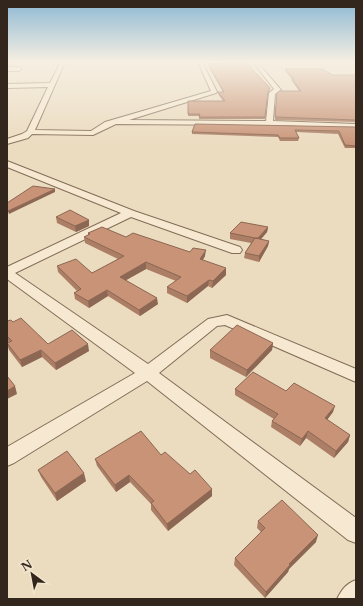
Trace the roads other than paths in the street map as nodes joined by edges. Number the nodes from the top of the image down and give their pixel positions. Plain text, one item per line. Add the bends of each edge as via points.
1 (50, 90) edge
2 (213, 90) edge
3 (278, 90) edge
4 (117, 122) junction
5 (269, 123) junction
6 (356, 126) edge
7 (30, 132) junction
8 (7, 142) edge
9 (7, 164) edge
10 (130, 214) junction
11 (236, 250) dead end
12 (7, 272) edge
13 (148, 373) junction
14 (356, 376) edge
15 (7, 457) edge
16 (356, 532) edge
17 (356, 592) edge
18 (350, 599) edge

1 - 7 street
2 - 4 street
3 - 5 street via 272,94
4 - 5 street
4 - 7 street via 93,133
5 - 6 street
7 - 8 street
9 - 10 street
10 - 11 street
10 - 12 street
12 - 13 street
13 - 14 street via 214,322 227,320
13 - 15 street
13 - 16 street
17 - 18 street

